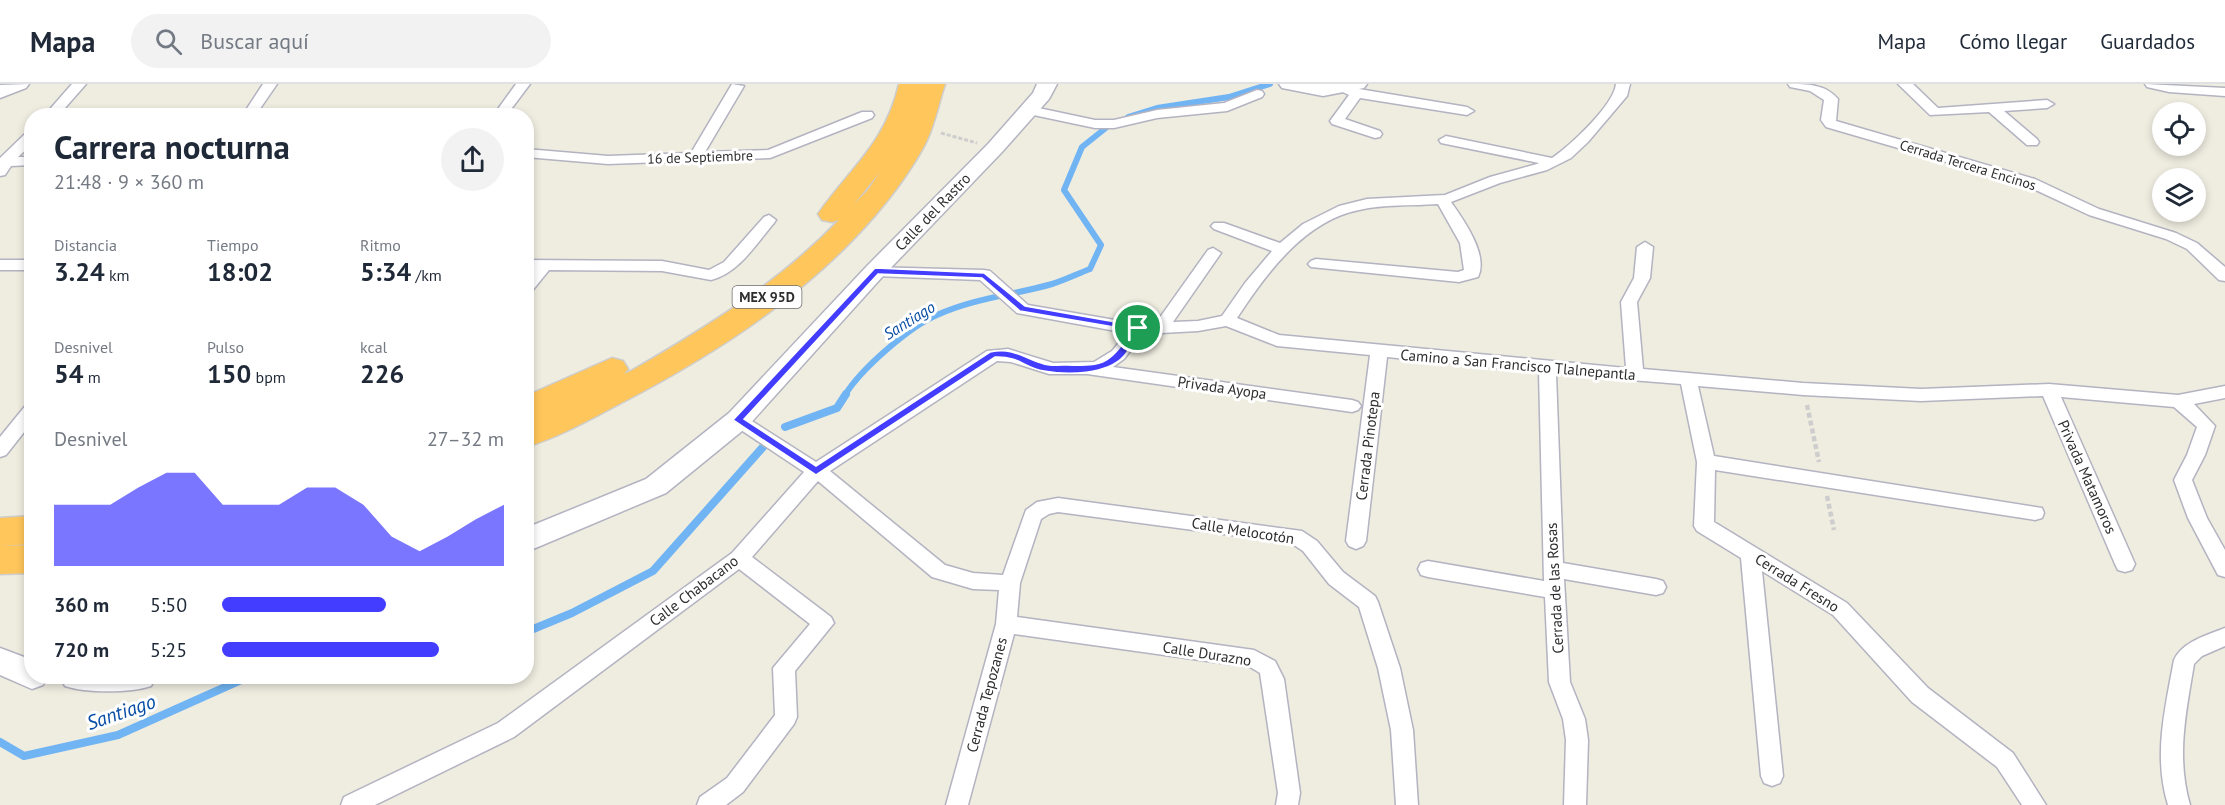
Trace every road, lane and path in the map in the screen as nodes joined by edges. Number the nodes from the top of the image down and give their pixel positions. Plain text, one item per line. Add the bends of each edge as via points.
1 (19, 84) edge
2 (79, 84) edge
3 (270, 84) edge
4 (523, 84) edge
5 (911, 84) edge
6 (933, 84) edge
7 (1047, 84) edge
8 (1289, 84) edge
9 (1623, 84) edge
10 (1795, 84) edge
11 (1905, 84) edge
12 (2152, 84) edge
13 (737, 86) dead end
14 (1352, 88) edge
15 (0, 92) edge
16 (2225, 92) edge
17 (1257, 94) dead end
18 (2047, 104) dead end
19 (57, 108) edge
20 (254, 108) edge
21 (505, 108) edge
22 (1993, 108) junction
23 (1029, 110) junction
24 (1467, 111) dead end
25 (867, 116) dead end
26 (937, 132) dead end
27 (1375, 134) dead end
28 (1446, 140) dead end
29 (2032, 142) dead end
30 (24, 143) edge
31 (995, 148) junction
32 (534, 154) edge
33 (695, 158) junction
34 (24, 162) edge
35 (1554, 163) junction
36 (2, 165) edge
37 (1442, 200) junction
38 (769, 220) dead end
39 (1219, 226) dead end
40 (1645, 247) dead end
41 (1282, 249) junction
42 (1213, 253) dead end
43 (24, 264) edge
44 (1316, 264) dead end
45 (0, 265) edge
46 (534, 265) edge
47 (545, 265) junction
48 (875, 271) junction
49 (2225, 276) edge
50 (534, 278) edge
51 (1227, 320) junction
52 (1138, 328) junction
53 (1160, 329) junction
54 (1379, 352) junction
55 (1547, 367) junction
56 (1091, 369) junction
57 (1635, 375) junction
58 (1688, 379) junction
59 (2049, 390) junction
60 (2225, 392) edge
61 (2178, 401) junction
62 (534, 406) edge
63 (1352, 406) dead end
64 (24, 420) edge
65 (738, 420) junction
66 (534, 432) edge
67 (0, 450) edge
68 (1706, 462) junction
69 (816, 471) junction
70 (2035, 513) dead end
71 (24, 530) edge
72 (0, 532) edge
73 (534, 539) edge
74 (1356, 541) dead end
75 (1750, 554) junction
76 (739, 558) junction
77 (24, 560) edge
78 (0, 561) edge
79 (2125, 564) dead end
80 (1428, 569) dead end
81 (1552, 569) junction
82 (2225, 569) edge
83 (1010, 583) junction
84 (1656, 587) dead end
85 (1555, 591) junction
86 (1006, 624) junction
87 (2225, 637) edge
88 (0, 661) edge
89 (24, 672) edge
90 (1772, 776) dead end
91 (352, 805) edge
92 (708, 805) edge
93 (957, 805) edge
94 (1287, 805) edge
95 (1407, 805) edge
96 (1575, 805) edge
97 (2035, 805) edge
98 (2179, 805) edge

1 - 15 main road
2 - 19 street
3 - 20 street
4 - 21 street
5 - 62 highway, MEX 95D via 892,135 858,183 825,223 780,262 655,346
6 - 66 highway, MEX 95D via 930,107 919,135 887,184 833,245 800,274 711,338 628,386
7 - 23 main road, Calle del Rastro
8 - 14 main road via 1323,90
9 - 35 street via 1622,93 1571,152
10 - 49 street, Cerrada Tercera Encinos via 1827,93 1831,99 1827,120 1831,124 2030,182 2094,212 2171,236 2192,246
11 - 22 street via 1935,112
12 - 16 street
13 - 33 street
14 - 24 street
14 - 27 street via 1337,122
17 - 23 street via 1227,107 1157,114 1114,124 1095,124
18 - 22 street
22 - 29 street
23 - 31 main road, Calle del Rastro
25 - 33 street, 16 de Septiembre via 770,154
26 - 31 path
28 - 35 street
30 - 36 street
31 - 48 main road, Calle del Rastro
32 - 33 street, 16 de Septiembre via 608,160
34 - 36 street
35 - 37 street
37 - 41 street via 1343,209 1322,219
37 - 44 street via 1464,232 1472,273 1458,277
38 - 47 street via 729,265 711,275 662,266
39 - 41 street
40 - 57 street via 1642,278 1629,302
41 - 51 street via 1250,285
42 - 53 street
43 - 45 street
46 - 47 street
47 - 50 street
48 - 52 street via 984,275 1023,309
48 - 65 main road, Calle del Rastro
51 - 53 street
51 - 54 street, Camino a San Francisco Tlalnepantla via 1277,340
52 - 53 street
52 - 56 street, Calle Chabacano via 1121,354 1110,363
54 - 55 street, Camino a San Francisco Tlalnepantla
54 - 74 street, Cerrada Pinotepa
55 - 57 street, Camino a San Francisco Tlalnepantla
55 - 81 street, Cerrada de las Rosas
56 - 63 street, Privada Ayopa
56 - 69 street, Calle Chabacano via 1044,368 1011,353 993,354
57 - 58 street, Camino a San Francisco Tlalnepantla
58 - 59 street, Camino a San Francisco Tlalnepantla via 1921,395
58 - 68 street, Cerrada Fresno
59 - 61 street, Camino a San Francisco Tlalnepantla
59 - 79 street, Privada Matamoros
60 - 61 street, Camino a San Francisco Tlalnepantla
61 - 82 street via 2206,426 2183,480 2198,519
64 - 67 street
65 - 69 street
65 - 73 main road, Calle del Rastro via 656,486
68 - 70 street
68 - 75 street, Cerrada Fresno via 1704,526
69 - 76 street, Calle Chabacano
69 - 83 street via 939,571 973,581
71 - 72 highway
75 - 90 street
75 - 97 street, Cerrada Fresno via 1840,609 1920,694 2005,760
76 - 91 street, Calle Chabacano via 506,730
76 - 92 street via 824,623 784,668 786,717 735,785
77 - 78 highway
80 - 85 street
81 - 84 street
81 - 85 street, Cerrada de las Rosas
83 - 86 street, Cerrada Tepozanes
83 - 95 street, Calle Melocotón via 1033,515 1058,504 1295,536 1310,546 1336,578 1368,602 1389,668 1402,729
85 - 96 street, Cerrada de las Rosas via 1559,680 1573,718 1576,740
86 - 93 street, Cerrada Tepozanes
86 - 94 street, Calle Durazno via 1254,659 1268,667 1289,793
87 - 98 street via 2195,650 2184,660 2169,760 2172,788
88 - 89 main road

